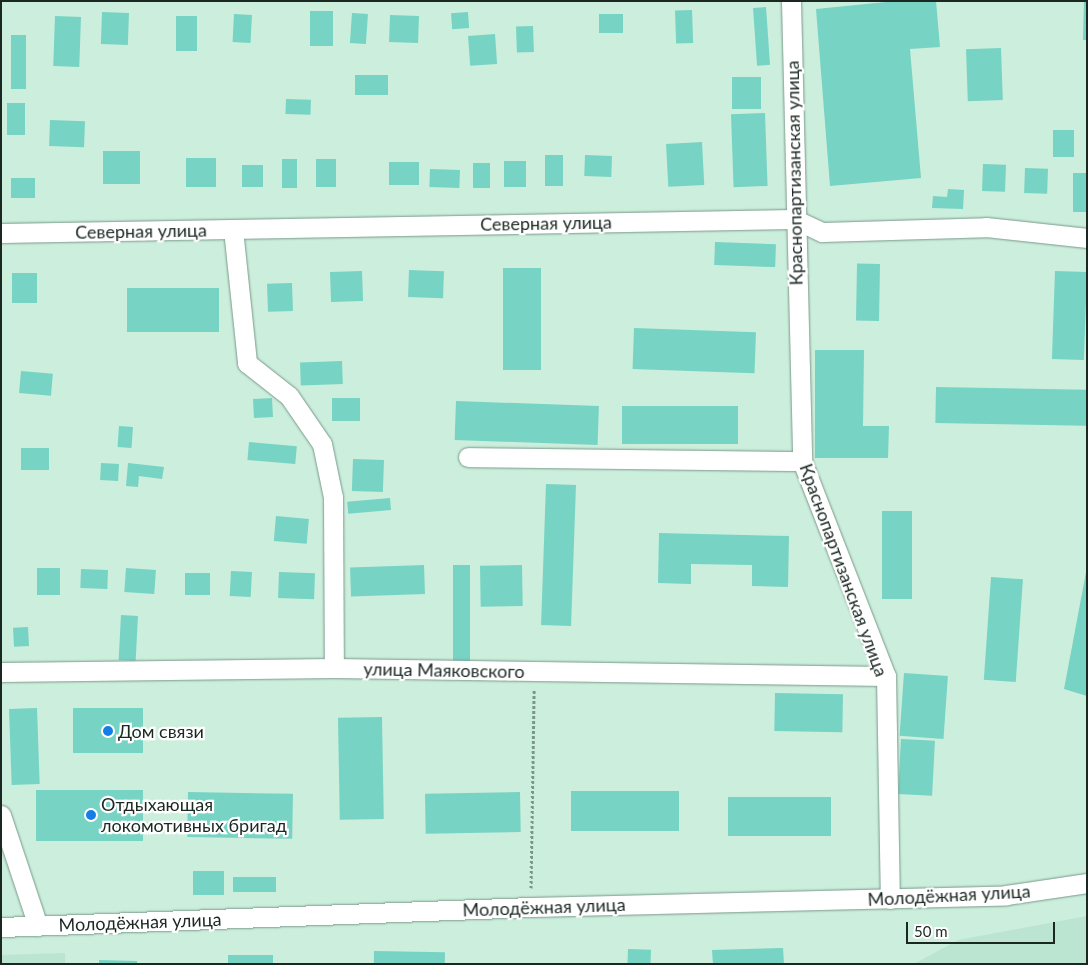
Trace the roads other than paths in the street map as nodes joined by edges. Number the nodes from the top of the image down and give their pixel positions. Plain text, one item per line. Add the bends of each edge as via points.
1 (791, 1) edge
2 (794, 219) junction
3 (233, 229) junction
4 (1, 233) edge
5 (1087, 238) edge
6 (468, 457) dead end
7 (802, 460) junction
8 (334, 668) junction
9 (1, 672) edge
10 (886, 676) junction
11 (1, 815) edge
12 (1087, 883) edge
13 (890, 899) junction
14 (38, 926) junction
15 (1, 927) edge

1 - 2 street, Краснопартизанская улица
2 - 3 street, Северная улица
2 - 5 street, Северная улица via 822,232 986,226
2 - 7 street, Краснопартизанская улица
3 - 4 street, Северная улица
3 - 8 street via 247,363 289,396 322,444 333,497
6 - 7 street
7 - 10 street, Краснопартизанская улица
8 - 9 street, улица Маяковского
8 - 10 street, улица Маяковского
10 - 13 street, Краснопартизанская улица
11 - 14 street
12 - 13 street, Молодёжная улица via 1006,895
13 - 14 street, Молодёжная улица via 531,907
14 - 15 street, Молодёжная улица

